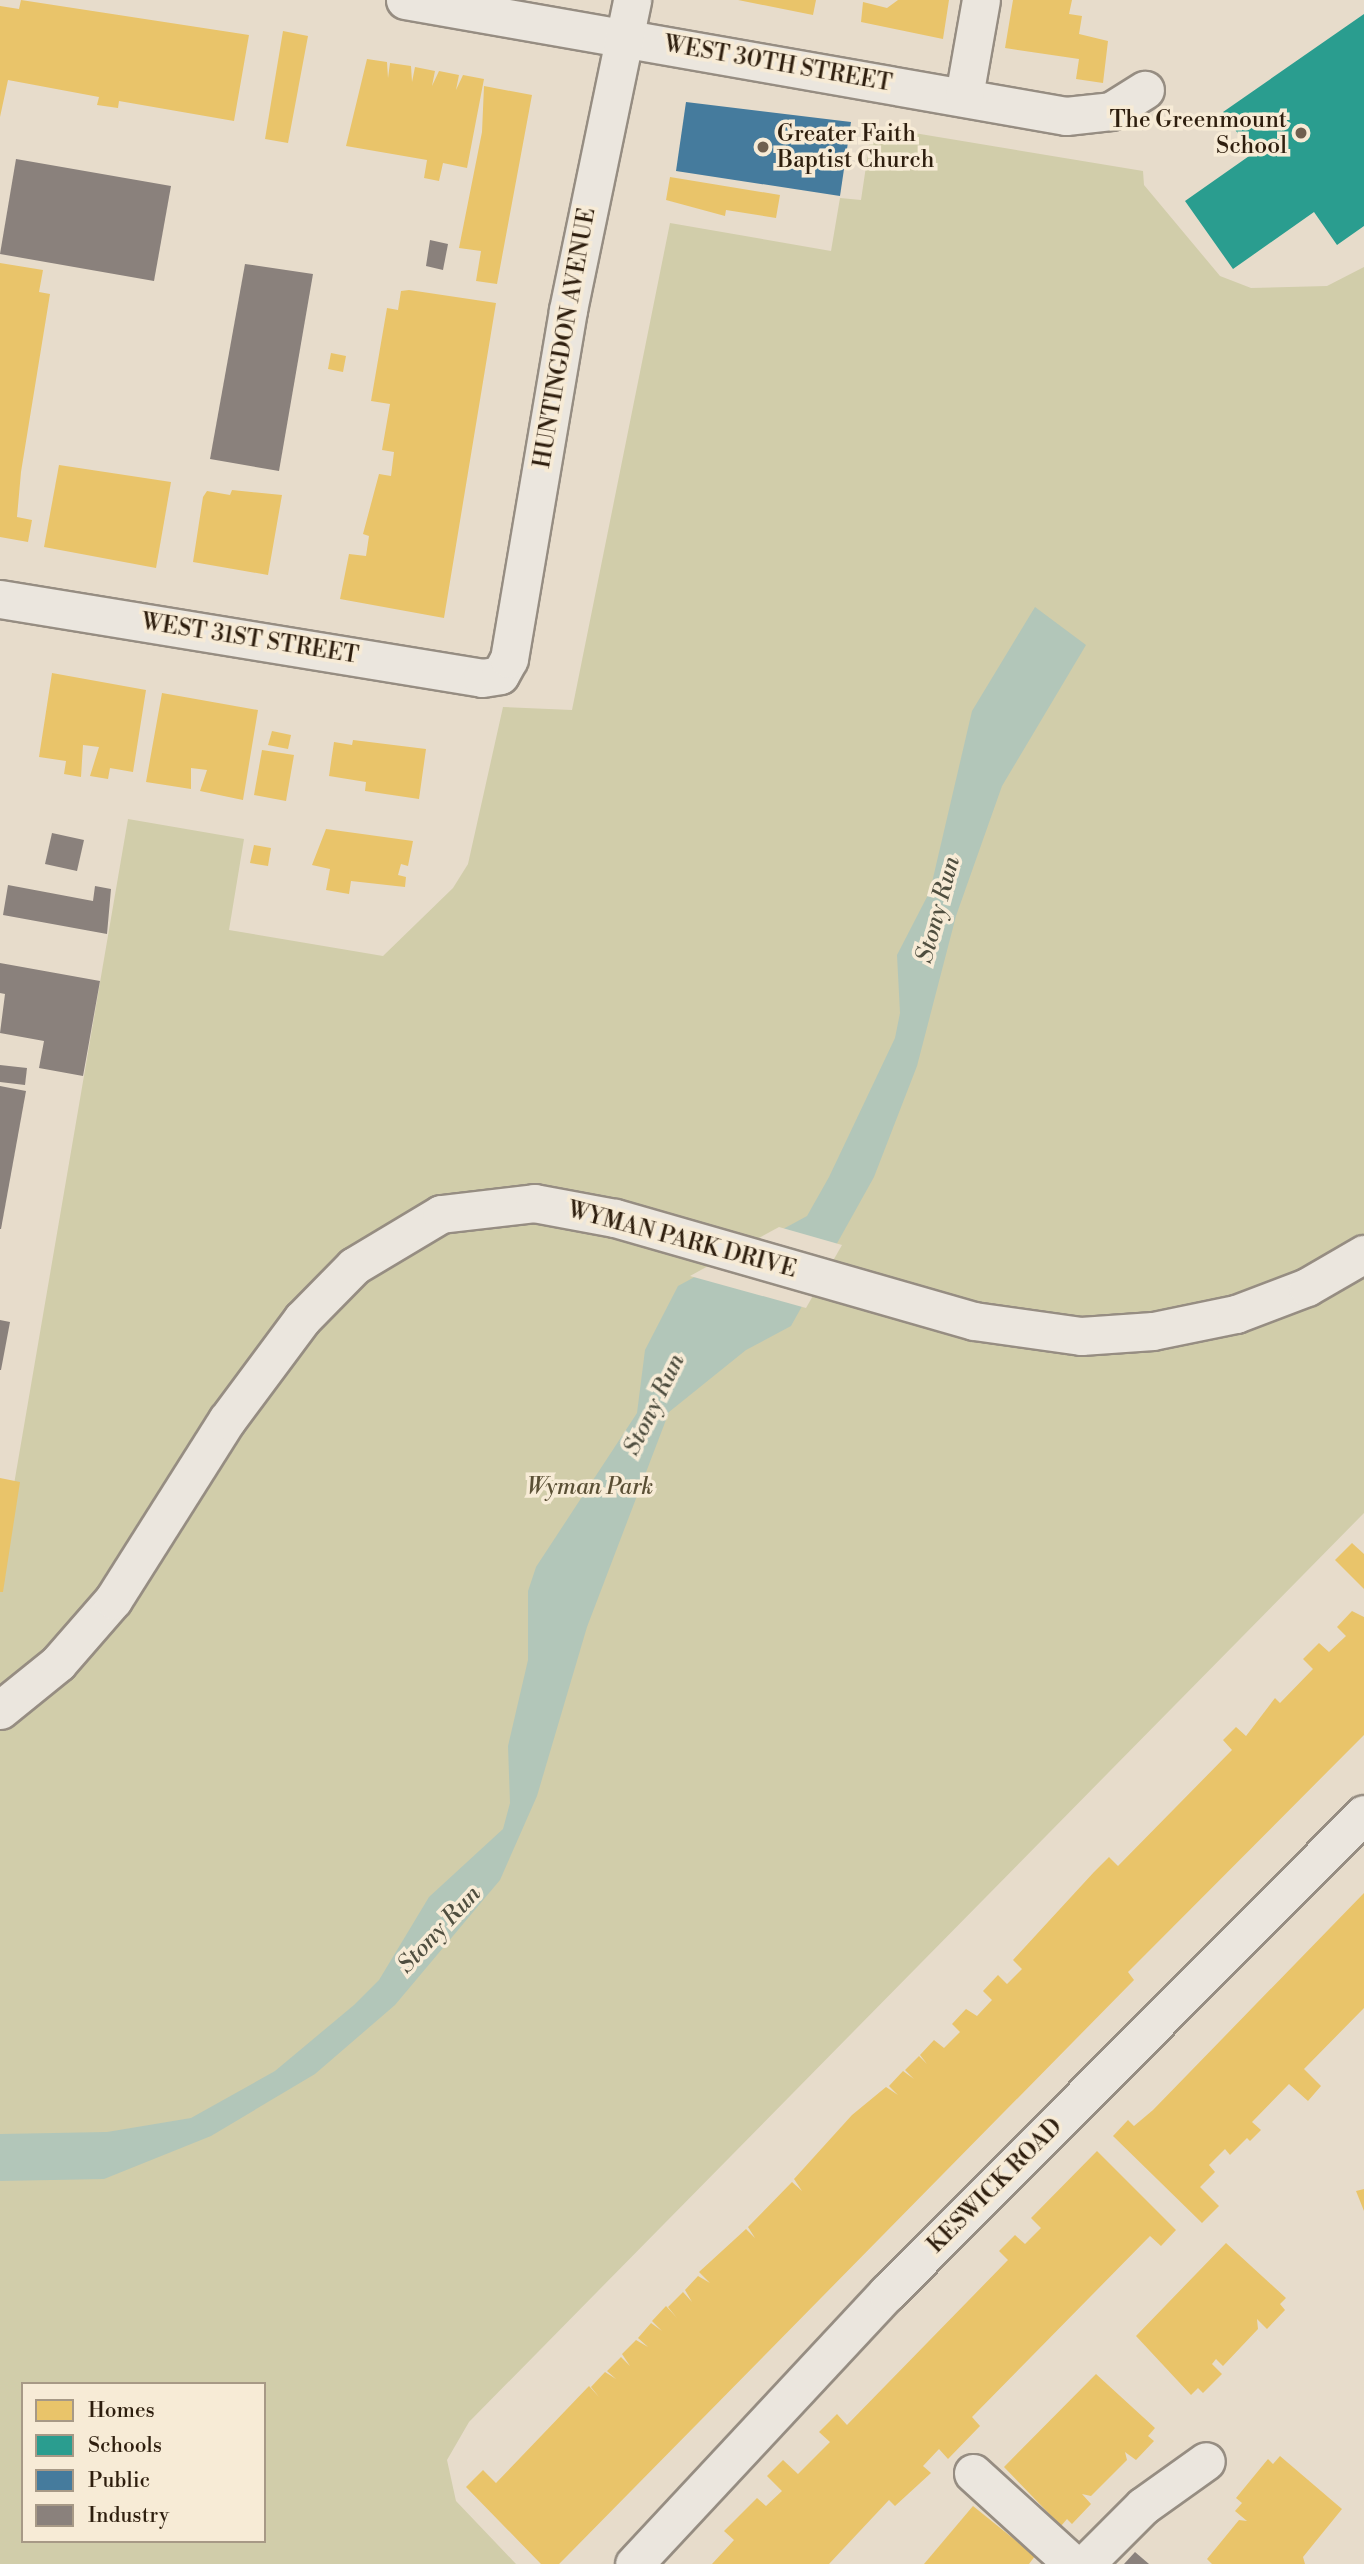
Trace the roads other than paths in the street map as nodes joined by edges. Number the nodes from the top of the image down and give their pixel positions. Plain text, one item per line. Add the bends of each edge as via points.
1 (405, 0) edge
2 (632, 0) edge
3 (981, 0) edge
4 (625, 39) junction
5 (1145, 90) dead end
6 (964, 96) junction
7 (0, 599) edge
8 (500, 675) joint
9 (1364, 1254) edge
10 (0, 1710) edge
11 (1364, 1815) edge
12 (1206, 2461) dead end
13 (973, 2473) dead end
14 (634, 2564) edge
15 (1073, 2564) edge
16 (1085, 2564) edge

1 - 4 street, WEST 30TH STREET
2 - 4 street, HUNTINGDON AVENUE
3 - 6 street
4 - 6 street, WEST 30TH STREET
4 - 8 street, HUNTINGDON AVENUE via 568,310 509,660
5 - 6 street, WEST 30TH STREET via 1090,118
7 - 8 street, WEST 31ST STREET via 482,678
9 - 10 street, WYMAN PARK DRIVE via 1275,1301 1165,1329 1082,1336 974,1321 615,1217 534,1203 468,1207 414,1227 354,1266 270,1358 157,1538 100,1616 58,1663
11 - 14 street, KESWICK ROAD via 887,2293
12 - 16 street via 1143,2506
13 - 15 street

